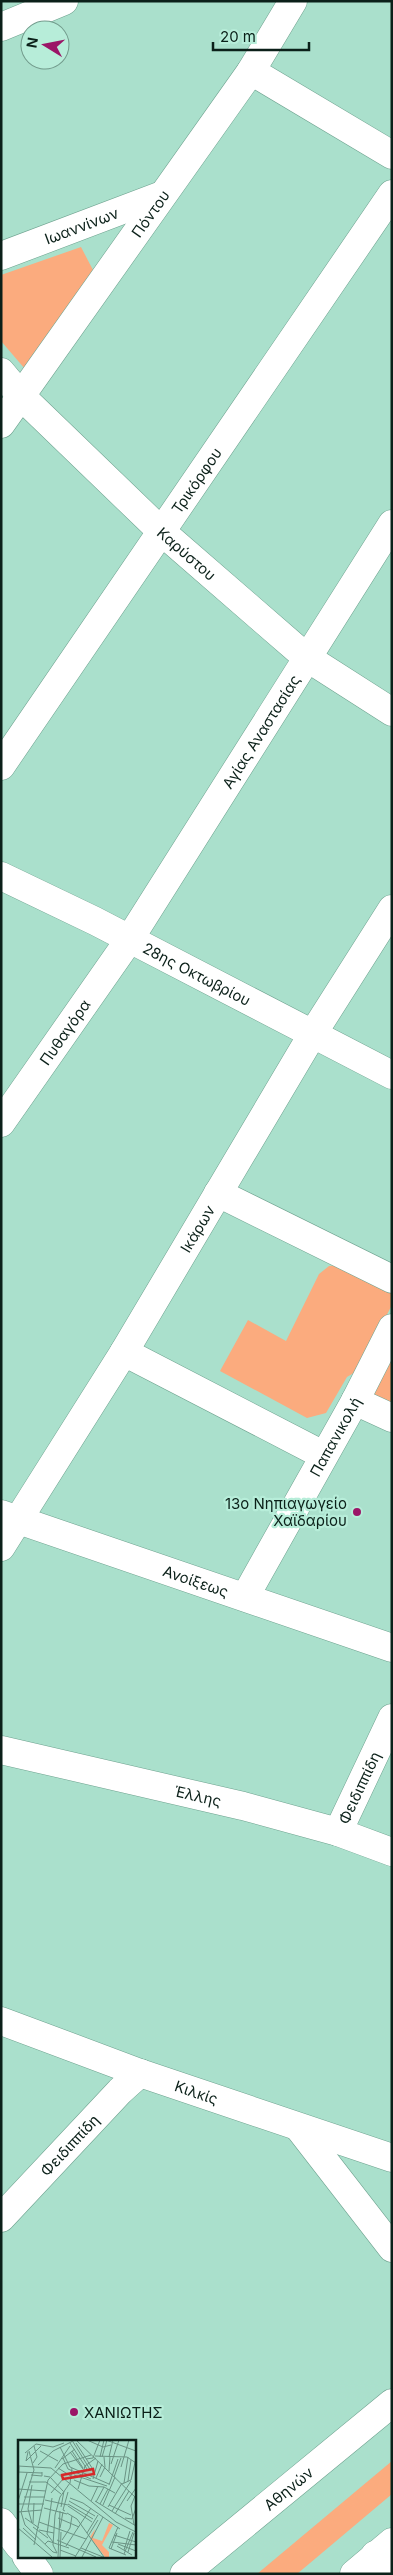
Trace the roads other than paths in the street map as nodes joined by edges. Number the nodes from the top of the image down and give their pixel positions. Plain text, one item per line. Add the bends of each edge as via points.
1 (64, 1) edge
2 (293, 1) edge
3 (1, 27) edge
4 (251, 71) junction
5 (392, 155) edge
6 (392, 194) edge
7 (162, 195) junction
8 (1, 256) edge
9 (1, 372) edge
10 (21, 396) junction
11 (1, 424) edge
12 (392, 524) edge
13 (162, 532) junction
14 (306, 657) junction
15 (392, 712) edge
16 (1, 766) edge
17 (1, 876) edge
18 (392, 909) edge
19 (129, 940) junction
20 (312, 1035) junction
21 (392, 1075) edge
22 (4, 1113) edge
23 (218, 1193) junction
24 (392, 1279) edge
25 (392, 1328) edge
26 (124, 1352) junction
27 (355, 1401) junction
28 (392, 1418) edge
29 (323, 1455) junction
30 (10, 1516) edge
31 (1, 1547) edge
32 (245, 1597) junction
33 (392, 1648) edge
34 (392, 1718) edge
35 (1, 1750) edge
36 (338, 1832) junction
37 (392, 1852) edge
38 (1, 2021) edge
39 (140, 2073) junction
40 (299, 2128) junction
41 (392, 2158) edge
42 (1, 2218) edge
43 (392, 2248) edge
44 (392, 2403) edge
45 (1, 2522) edge
46 (18, 2545) edge
47 (386, 2557) edge
48 (27, 2558) edge
49 (39, 2574) edge
50 (184, 2574) edge
51 (354, 2574) edge

1 - 3 main road
2 - 4 main road, Πόντου
4 - 5 main road
4 - 7 main road, Πόντου
6 - 13 main road, Τρικόρφου
7 - 8 main road, Ιωαννίνων
7 - 10 main road, Πόντου
9 - 10 main road, Καρύστου
10 - 11 main road, Πόντου
10 - 13 main road, Καρύστου
12 - 14 main road, Αγίας Αναστασίας
13 - 14 main road, Καρύστου
13 - 16 main road, Τρικόρφου
14 - 15 main road, Καρύστου
14 - 19 main road, Αγίας Αναστασίας
17 - 19 main road, 28ης Οκτωβρίου
18 - 20 main road, Ικάρων
19 - 20 main road, 28ης Οκτωβρίου
19 - 22 main road, Πυθαγόρα
20 - 21 main road, 28ης Οκτωβρίου
20 - 23 main road, Ικάρων
23 - 24 main road
23 - 26 main road, Ικάρων
25 - 27 main road, Παπανικολή
26 - 29 main road
26 - 30 main road, Ικάρων
27 - 28 main road
27 - 29 main road, Παπανικολή
29 - 32 main road, Παπανικολή
30 - 31 main road, Ικάρων
30 - 32 main road, Ανοίξεως
32 - 33 main road, Ανοίξεως
34 - 36 main road, Φειδιππίδη
35 - 36 main road, Έλλης via 234,1804
36 - 37 main road, Έλλης
38 - 39 main road, Κιλκίς
39 - 40 main road, Κιλκίς
39 - 42 main road, Φειδιππίδη
40 - 41 main road, Κιλκίς
40 - 43 main road
44 - 50 main road, Αθηνών
45 - 46 main road
47 - 51 main road
48 - 49 main road

